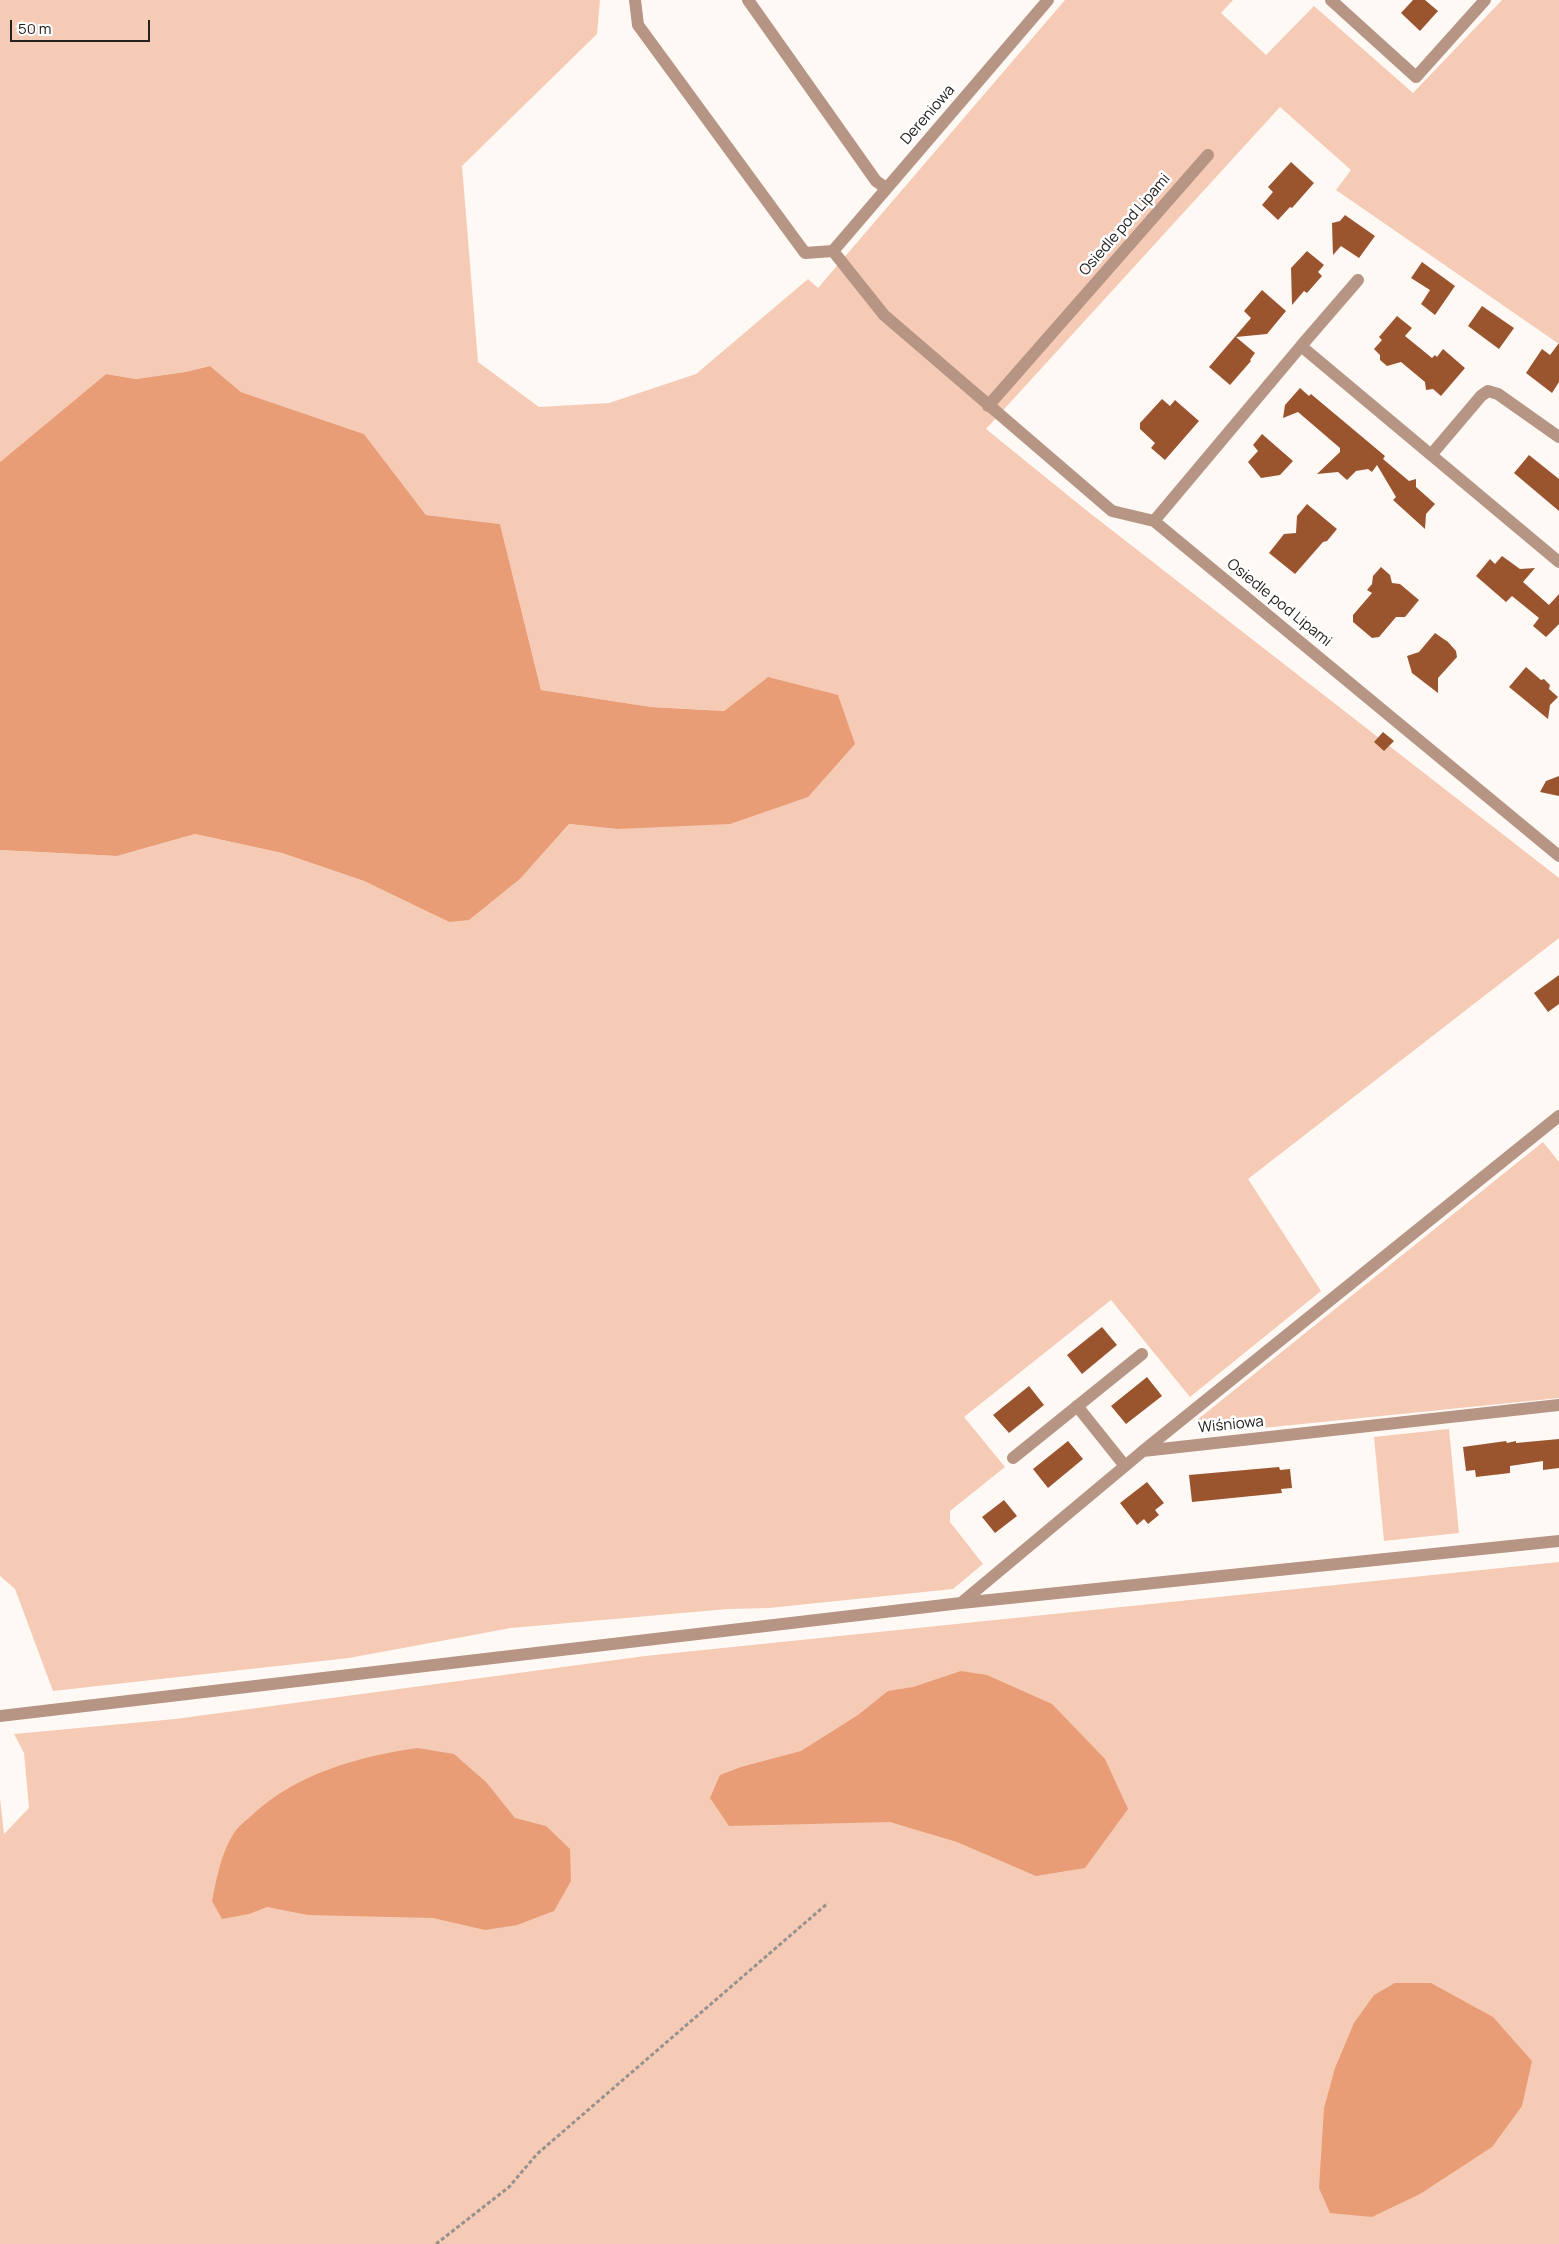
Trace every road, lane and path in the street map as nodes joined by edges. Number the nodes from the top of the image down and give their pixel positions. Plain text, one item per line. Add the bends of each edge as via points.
1 (635, 0) edge
2 (748, 0) edge
3 (1048, 0) edge
4 (1331, 0) edge
5 (1485, 0) edge
6 (1208, 155) dead end
7 (886, 188) junction
8 (833, 251) junction
9 (1358, 280) dead end
10 (1301, 346) junction
11 (988, 406) junction
12 (1559, 437) edge
13 (1430, 455) junction
14 (1154, 521) junction
15 (1559, 562) edge
16 (1559, 856) edge
17 (1559, 1116) edge
18 (1142, 1354) dead end
19 (1559, 1405) edge
20 (1077, 1406) junction
21 (1143, 1451) junction
22 (1013, 1458) dead end
23 (1125, 1466) junction
24 (1559, 1541) edge
25 (961, 1603) junction
26 (0, 1716) edge
27 (828, 1903) dead end
28 (436, 2244) edge

1 - 8 street via 638,25 805,253
2 - 7 street via 876,181
3 - 7 street, Dereniowa
4 - 5 street via 1416,77
6 - 11 street, Osiedle pod Lipami
7 - 8 street, Dereniowa
8 - 11 street via 884,315
9 - 10 street
10 - 13 street
10 - 14 street
11 - 14 street via 1112,511
12 - 13 street via 1498,394 1488,391
13 - 15 street
14 - 16 street, Osiedle pod Lipami
17 - 21 street
18 - 20 street
19 - 21 street, Wiśniowa
20 - 22 street
20 - 23 street
21 - 23 street
23 - 25 street
24 - 25 street
25 - 26 street
27 - 28 path via 537,2154 509,2187

